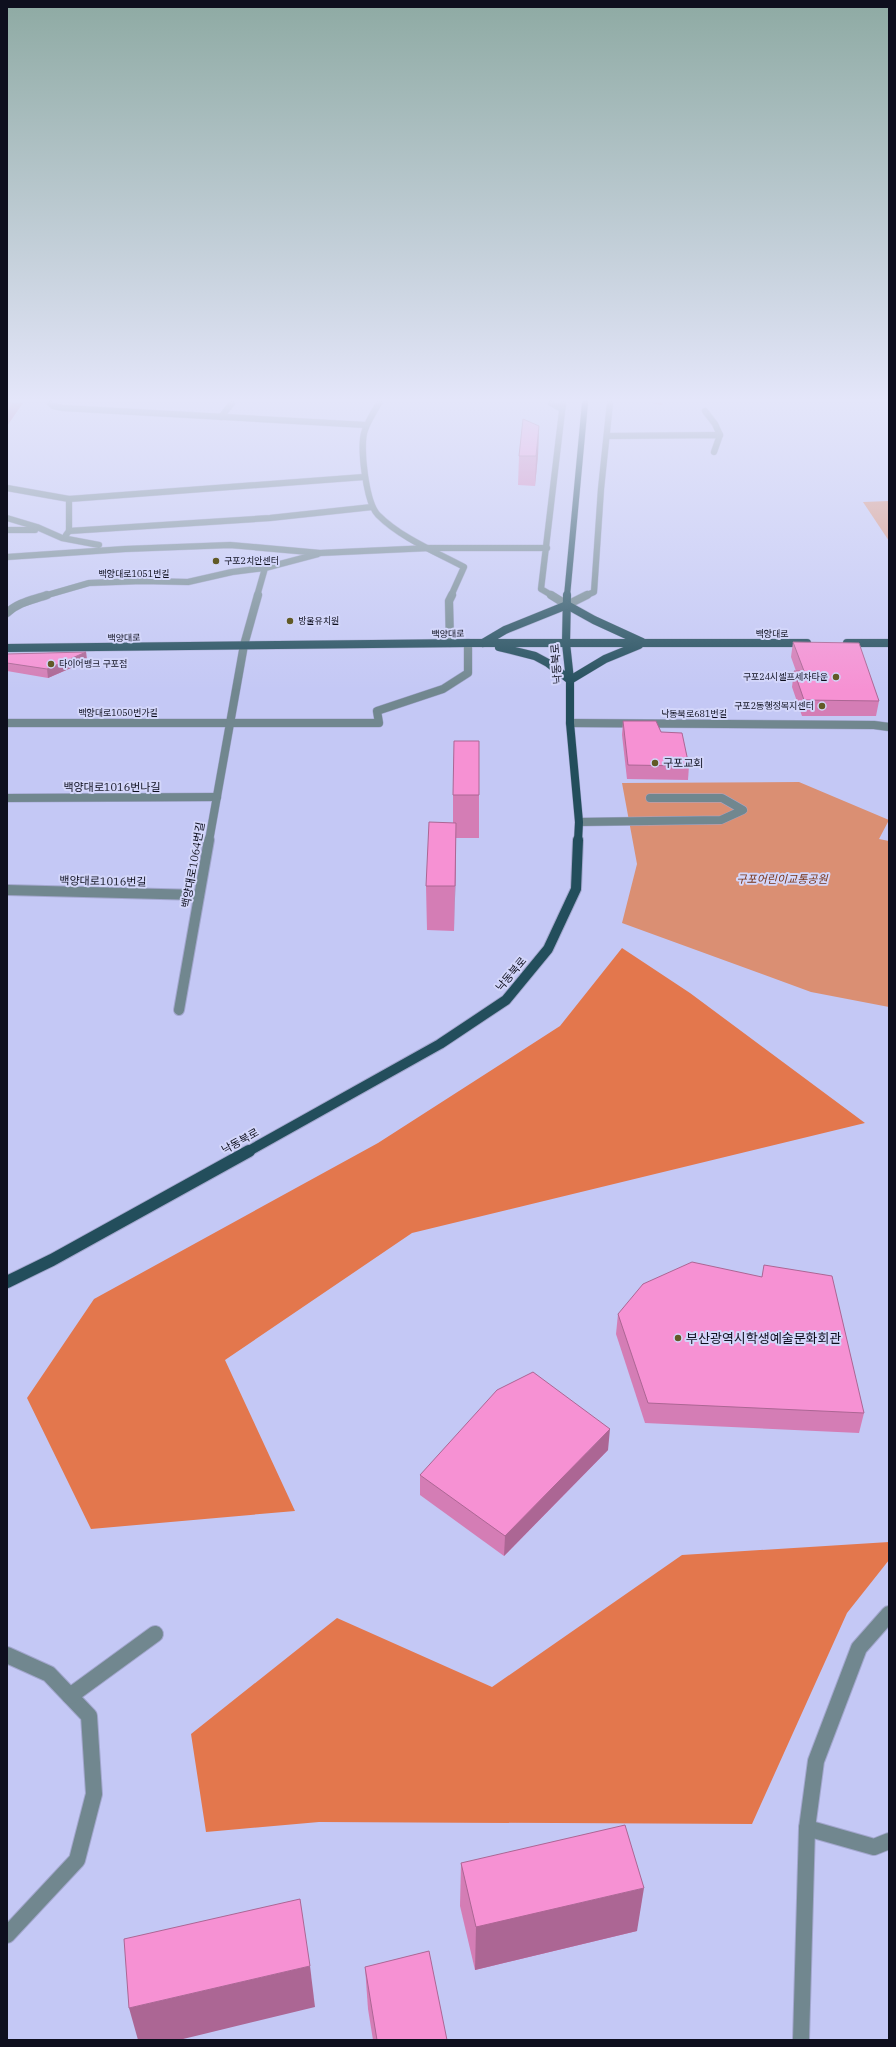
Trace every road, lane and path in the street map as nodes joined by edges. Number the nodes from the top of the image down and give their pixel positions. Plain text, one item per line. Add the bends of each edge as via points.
1 (69, 499) joint
2 (75, 499) edge
3 (370, 499) edge
4 (552, 499) edge
5 (576, 499) edge
6 (601, 499) edge
7 (372, 507) junction
8 (7, 518) edge
9 (7, 530) edge
10 (47, 531) junction
11 (69, 531) junction
12 (62, 538) junction
13 (131, 548) junction
14 (430, 548) junction
15 (547, 548) junction
16 (320, 553) junction
17 (7, 557) edge
18 (266, 568) junction
19 (566, 605) junction
20 (7, 613) edge
21 (450, 643) junction
22 (468, 643) junction
23 (484, 643) junction
24 (566, 643) junction
25 (645, 643) junction
26 (818, 643) edge
27 (842, 643) edge
28 (889, 643) edge
29 (244, 645) junction
30 (7, 648) edge
31 (570, 680) junction
32 (7, 723) edge
33 (230, 723) junction
34 (570, 723) junction
35 (889, 727) edge
36 (7, 798) edge
37 (216, 798) junction
38 (650, 798) dead end
39 (579, 822) junction
40 (7, 890) edge
41 (199, 895) junction
42 (179, 1010) dead end
43 (7, 1282) edge
44 (889, 1614) edge
45 (155, 1634) dead end
46 (7, 1654) edge
47 (70, 1696) junction
48 (807, 1828) junction
49 (889, 1842) edge
50 (7, 1935) edge
51 (802, 2040) edge

1 - 2 street
1 - 11 street
3 - 7 street
4 - 15 street
5 - 19 main road, 낙동북로
6 - 19 street via 594,592
7 - 11 street via 270,518
7 - 14 street via 387,523
8 - 10 street
9 - 10 street
10 - 12 street
11 - 12 street
12 - 13 street via 84,544
13 - 16 street via 230,545
13 - 17 street
14 - 15 street
14 - 16 street
14 - 21 street via 464,567 450,601
15 - 19 street via 541,589
16 - 18 street, 백양대로1051번길
18 - 20 street, 백양대로1051번길 via 232,572 188,582 90,583 24,602
18 - 29 street, 백양대로1064번길
19 - 23 main road via 505,630
19 - 24 main road, 낙동북로
19 - 25 main road
21 - 22 main road, 백양대로
21 - 29 main road, 백양대로
22 - 23 main road, 백양대로
22 - 33 street via 468,673 443,689 377,711 379,723
23 - 24 main road, 백양대로
23 - 31 main road via 535,656
24 - 25 main road, 백양대로
24 - 31 main road, 낙동북로
25 - 26 main road, 백양대로
25 - 31 main road via 605,659
27 - 28 main road
29 - 30 main road, 백양대로
29 - 33 street, 백양대로1064번길
31 - 34 main road, 낙동북로
32 - 33 street, 백양대로1050번가길
33 - 37 street, 백양대로1064번길
34 - 35 street, 낙동북로681번길
34 - 39 main road, 낙동북로
36 - 37 street, 백양대로1016번나길
37 - 41 street, 백양대로1064번길
38 - 39 street via 722,798 743,810 721,820
39 - 43 main road, 낙동북로 via 576,889 548,949 506,1000 440,1044 52,1260
40 - 41 street, 백양대로1016번길
41 - 42 street, 백양대로1064번길
44 - 48 street via 860,1648 816,1761
45 - 47 street
46 - 47 street via 49,1674
47 - 50 street via 89,1716 94,1794 77,1860
48 - 49 street via 874,1847
48 - 51 street

